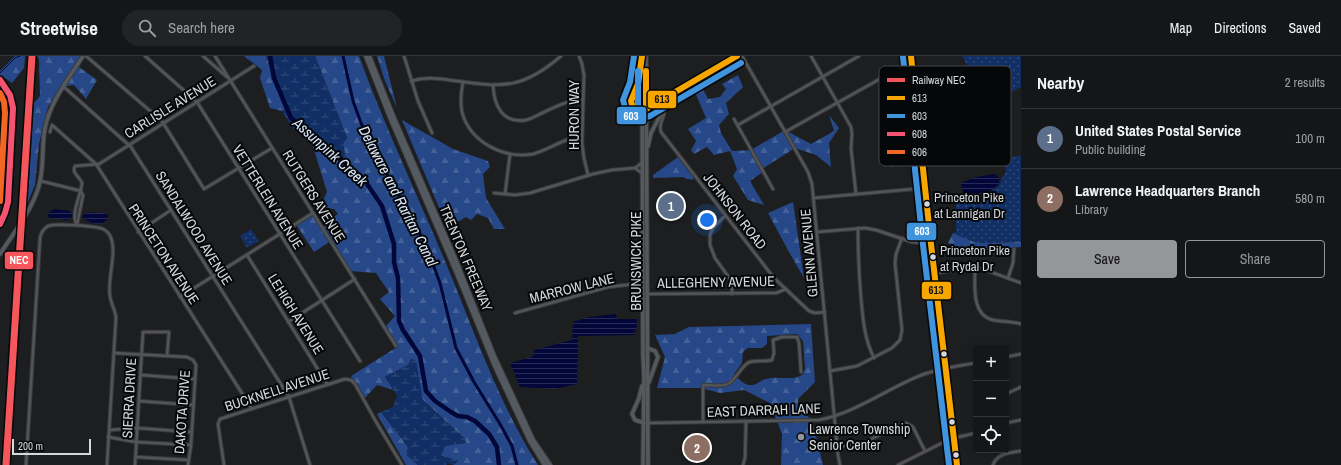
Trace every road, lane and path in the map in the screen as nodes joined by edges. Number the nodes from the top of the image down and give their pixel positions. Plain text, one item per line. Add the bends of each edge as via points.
1 (83, 56) edge
2 (86, 56) edge
3 (145, 56) edge
4 (203, 56) edge
5 (215, 56) edge
6 (366, 56) edge
7 (370, 56) edge
8 (404, 56) edge
9 (560, 56) edge
10 (579, 56) edge
11 (737, 56) edge
12 (742, 56) edge
13 (812, 56) edge
14 (859, 56) edge
15 (911, 56) edge
16 (643, 57) edge
17 (912, 61) junction
18 (254, 66) dead end
19 (903, 66) edge
20 (912, 66) edge
21 (823, 76) junction
22 (0, 80) edge
23 (230, 80) junction
24 (879, 80) edge
25 (411, 81) junction
26 (463, 82) junction
27 (493, 85) junction
28 (64, 87) junction
29 (583, 100) junction
30 (661, 100) junction
31 (197, 102) junction
32 (656, 103) junction
33 (838, 103) junction
34 (770, 106) junction
35 (644, 110) junction
36 (734, 119) dead end
37 (164, 123) junction
38 (738, 125) junction
39 (50, 132) dead end
40 (432, 132) dead end
41 (785, 132) junction
42 (582, 139) junction
43 (130, 144) junction
44 (272, 148) junction
45 (510, 154) junction
46 (646, 157) junction
47 (643, 162) junction
48 (96, 164) junction
49 (923, 166) edge
50 (238, 168) junction
51 (635, 168) junction
52 (643, 174) junction
53 (588, 175) junction
54 (41, 181) junction
55 (925, 188) junction
56 (773, 189) dead end
57 (81, 191) junction
58 (494, 193) dead end
59 (505, 194) junction
60 (856, 194) junction
61 (814, 198) junction
62 (171, 210) junction
63 (313, 214) junction
64 (725, 216) junction
65 (0, 224) edge
66 (77, 225) junction
67 (858, 228) junction
68 (138, 232) junction
69 (817, 232) junction
70 (280, 235) junction
71 (902, 238) junction
72 (931, 244) junction
73 (1014, 249) dead end
74 (1, 253) edge
75 (247, 255) junction
76 (975, 268) junction
77 (935, 273) junction
78 (643, 276) junction
79 (213, 277) junction
80 (1008, 278) junction
81 (355, 279) junction
82 (1021, 283) edge
83 (635, 284) junction
84 (786, 289) junction
85 (643, 290) junction
86 (647, 294) junction
87 (732, 294) junction
88 (180, 297) junction
89 (322, 301) junction
90 (825, 312) junction
91 (515, 313) dead end
92 (288, 322) junction
93 (1021, 324) edge
94 (396, 346) dead end
95 (645, 348) junction
96 (114, 353) junction
97 (1021, 354) edge
98 (142, 355) junction
99 (168, 356) junction
100 (1009, 356) edge
101 (874, 358) junction
102 (360, 361) dead end
103 (973, 364) edge
104 (946, 368) junction
105 (830, 371) junction
106 (801, 372) dead end
107 (140, 375) junction
108 (644, 377) junction
109 (194, 379) junction
110 (328, 384) junction
111 (1021, 387) edge
112 (1009, 393) edge
113 (648, 395) junction
114 (289, 396) junction
115 (139, 402) junction
116 (193, 405) junction
117 (252, 409) junction
118 (835, 416) junction
119 (1021, 420) edge
120 (703, 422) junction
121 (746, 422) junction
122 (1009, 422) edge
123 (646, 423) junction
124 (137, 428) junction
125 (109, 430) junction
126 (191, 432) junction
127 (973, 433) edge
128 (108, 437) junction
129 (954, 438) junction
130 (136, 442) junction
131 (191, 445) junction
132 (837, 447) junction
133 (925, 451) junction
134 (1021, 452) edge
135 (136, 457) junction
136 (189, 460) junction
137 (26, 465) edge
138 (107, 465) edge
139 (135, 465) edge
140 (188, 465) edge
141 (224, 465) edge
142 (310, 465) edge
143 (402, 465) edge
144 (545, 465) edge
145 (550, 465) edge
146 (643, 465) edge
147 (648, 465) edge
148 (743, 465) edge
149 (840, 465) edge
150 (898, 465) edge
151 (957, 465) edge
152 (993, 465) edge

1 - 28 main road
2 - 37 street
3 - 31 street, VETTERLEIN AVENUE
4 - 23 street
5 - 23 street, RUTGERS AVENUE
6 - 144 highway, TRENTON FREEWAY via 492,360 530,441
7 - 145 highway, TRENTON FREEWAY via 494,356 533,440
8 - 25 street
9 - 27 street via 540,72 526,79 512,84
10 - 29 street, HURON WAY via 584,70
11 - 30 street
12 - 34 street, GLENN AVENUE
13 - 21 street
14 - 21 street
15 - 17 main road
16 - 35 main road, BRUNSWICK PIKE
16 - 35 main road via 638,84 631,101 635,109
17 - 19 street
17 - 20 main road
18 - 23 street, CARLISLE AVENUE
21 - 33 street
21 - 34 street
22 - 65 main road via 12,98 13,113 8,202
23 - 31 street, CARLISLE AVENUE
23 - 44 street, RUTGERS AVENUE
24 - 33 street
25 - 26 street via 429,77
25 - 40 street
26 - 27 street
26 - 45 street via 461,105 469,126 487,145
27 - 29 street via 494,100 498,107 507,116 518,120 530,119 565,102
28 - 43 street, SANDALWOOD AVENUE
28 - 54 main road via 45,126
29 - 42 street, HURON WAY
30 - 32 street
30 - 64 street, JOHNSON ROAD via 665,110 661,132
31 - 37 street, CARLISLE AVENUE
31 - 50 street, VETTERLEIN AVENUE
32 - 35 street
32 - 46 main road via 661,114 651,134
33 - 41 street
33 - 60 street via 852,130 851,148
34 - 38 street
34 - 41 street, GLENN AVENUE
35 - 46 main road, BRUNSWICK PIKE
35 - 47 main road, BRUNSWICK PIKE
36 - 38 street
37 - 43 street, CARLISLE AVENUE
37 - 50 street via 204,189
38 - 56 street
39 - 48 street, PRINCETON AVENUE via 52,126
41 - 61 street, GLENN AVENUE via 810,177
42 - 45 street via 567,140 534,154
42 - 53 street, HURON WAY
43 - 48 street, CARLISLE AVENUE
43 - 62 street, SANDALWOOD AVENUE
44 - 50 street
44 - 63 street, RUTGERS AVENUE
45 - 59 street
46 - 86 main road, BRUNSWICK PIKE
47 - 51 street
47 - 52 main road, BRUNSWICK PIKE
48 - 57 street via 77,165 74,168 82,183
48 - 68 street, PRINCETON AVENUE
49 - 55 main road
50 - 70 street, VETTERLEIN AVENUE
51 - 52 street
51 - 53 street
52 - 78 main road, BRUNSWICK PIKE
53 - 59 street via 537,191
54 - 57 street
54 - 74 main road via 30,207
55 - 60 street
55 - 72 main road
57 - 66 street via 83,195
58 - 59 street
60 - 61 street
61 - 69 street, GLENN AVENUE
62 - 68 street
62 - 79 street, SANDALWOOD AVENUE
63 - 70 street
63 - 81 street, RUTGERS AVENUE
64 - 84 street, JOHNSON ROAD via 774,278
64 - 87 street via 713,228 710,245 715,258 730,279
66 - 96 street via 101,229 108,233 112,241 110,296 116,314
66 - 137 street via 50,226 43,230 40,236
67 - 69 street
67 - 71 street via 876,230
67 - 101 street via 864,332
68 - 88 street, PRINCETON AVENUE
69 - 90 street, GLENN AVENUE
70 - 75 street
70 - 89 street, VETTERLEIN AVENUE
71 - 72 street
71 - 101 street via 895,263 902,334 895,346
72 - 77 main road
73 - 80 street
75 - 79 street
75 - 92 street, LEHIGH AVENUE
76 - 77 street
76 - 80 street
76 - 93 street via 976,298 980,312 992,320
77 - 104 main road
78 - 83 street, MARROW LANE
78 - 85 main road, BRUNSWICK PIKE
79 - 88 street
79 - 114 street, SANDALWOOD AVENUE
80 - 82 street
81 - 89 street
81 - 94 street, RUTGERS AVENUE
83 - 85 street, MARROW LANE
83 - 91 street, MARROW LANE via 608,286
84 - 87 street, ALLEGHENY AVENUE via 776,293
84 - 90 street, JOHNSON ROAD via 809,311
85 - 95 main road, BRUNSWICK PIKE
86 - 87 street, ALLEGHENY AVENUE
86 - 95 main road, BRUNSWICK PIKE
88 - 117 street, PRINCETON AVENUE
89 - 92 street
89 - 102 street, VETTERLEIN AVENUE
90 - 105 street, GLENN AVENUE
92 - 110 street, LEHIGH AVENUE
95 - 108 main road, BRUNSWICK PIKE
95 - 113 main road, BRUNSWICK PIKE
95 - 113 main road via 655,351 658,357 650,378
96 - 98 street
96 - 125 street
97 - 100 street
98 - 99 street
98 - 99 street, SIERRA DRIVE via 143,332 169,332
98 - 107 street, SIERRA DRIVE
99 - 109 street, DAKOTA DRIVE via 194,360
101 - 105 street via 853,368
103 - 104 street, EAST DARRAH LANE
104 - 118 street, EAST DARRAH LANE via 912,379
104 - 129 main road
105 - 118 street, GLENN AVENUE
106 - 120 street via 797,337 774,340 772,360 750,362 728,384 704,386
107 - 109 street
107 - 115 street, SIERRA DRIVE
108 - 123 main road, BRUNSWICK PIKE
108 - 123 main road via 632,414 635,420
109 - 116 street, DAKOTA DRIVE
110 - 114 street, BUCKNELL AVENUE
110 - 143 street, BUCKNELL AVENUE via 348,379 355,384
111 - 112 street
113 - 123 main road, BRUNSWICK PIKE
114 - 117 street, BUCKNELL AVENUE
114 - 142 street, SANDALWOOD AVENUE
115 - 116 street
115 - 124 street, SIERRA DRIVE
116 - 126 street, DAKOTA DRIVE
117 - 141 street, BUCKNELL AVENUE via 219,420
118 - 121 street, EAST DARRAH LANE via 813,421
118 - 132 street, GLENN AVENUE
119 - 122 street
120 - 121 street, EAST DARRAH LANE
120 - 123 street, EAST DARRAH LANE
121 - 148 street
123 - 146 main road, BRUNSWICK PIKE
123 - 147 main road, BRUNSWICK PIKE
124 - 125 street
124 - 126 street
124 - 130 street, SIERRA DRIVE
125 - 128 street
126 - 131 street, DAKOTA DRIVE
127 - 129 street
128 - 130 street
128 - 138 street
129 - 133 street
129 - 151 main road
130 - 131 street
130 - 135 street, SIERRA DRIVE
131 - 136 street, DAKOTA DRIVE
132 - 133 street via 863,443 906,423 912,427
132 - 149 street, GLENN AVENUE
133 - 150 street
134 - 152 street via 999,456
135 - 136 street
135 - 139 street, SIERRA DRIVE
136 - 140 street, DAKOTA DRIVE

